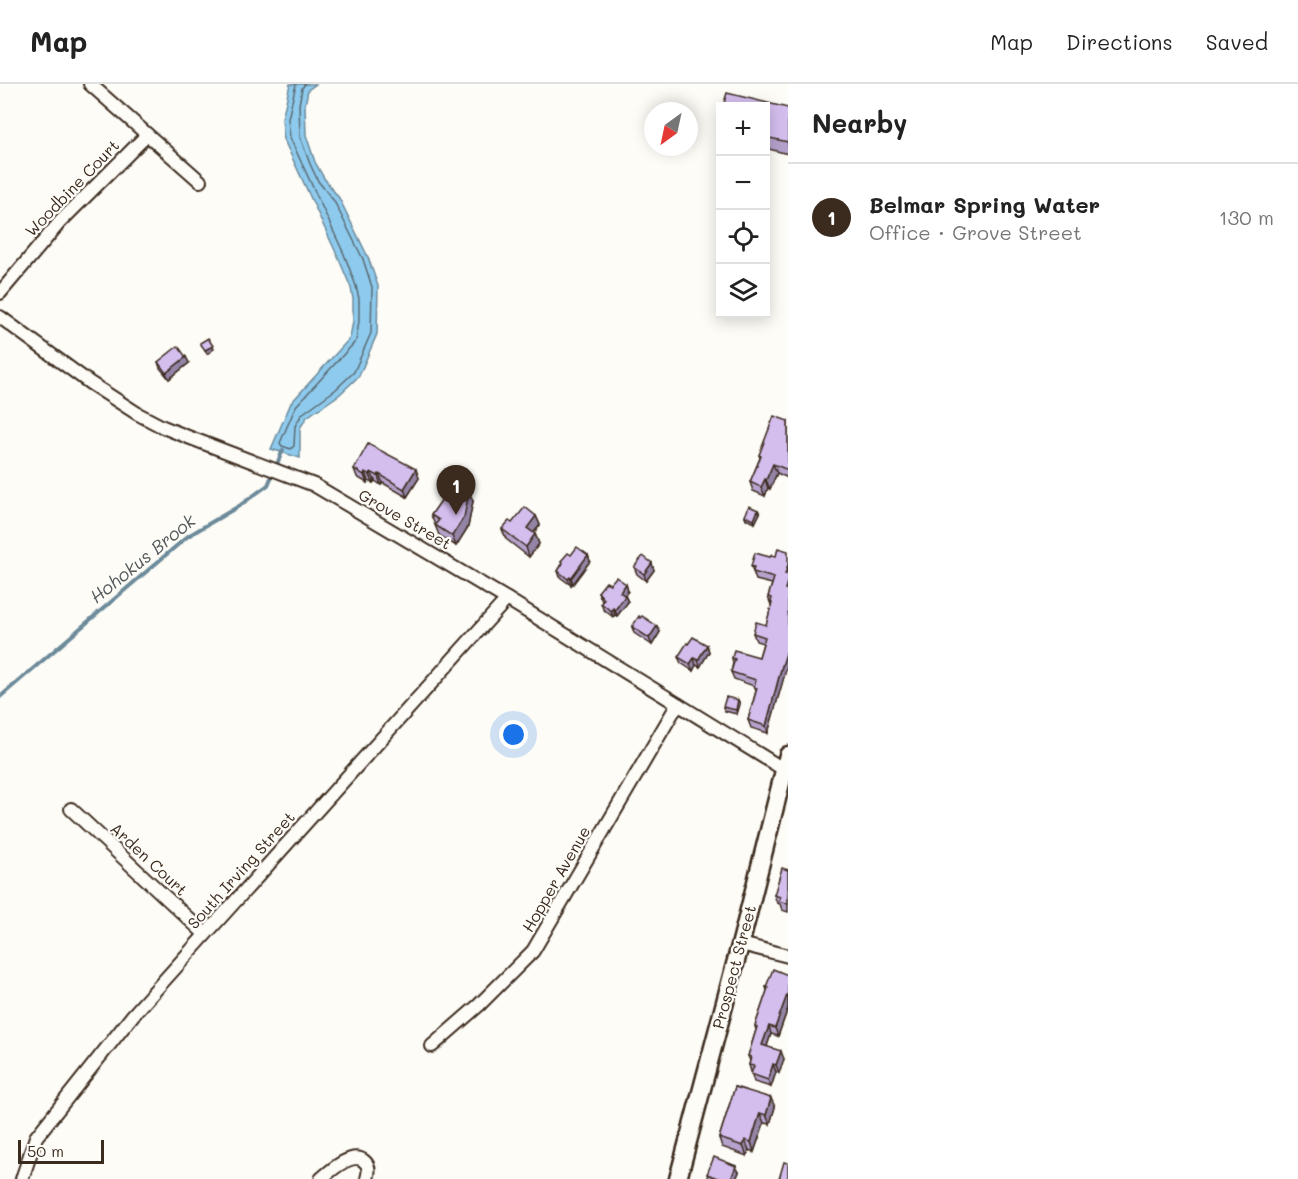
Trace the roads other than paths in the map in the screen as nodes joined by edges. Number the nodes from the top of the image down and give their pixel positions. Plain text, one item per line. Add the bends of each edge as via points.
1 (90, 84) edge
2 (147, 135) junction
3 (200, 181) dead end
4 (0, 293) edge
5 (0, 317) edge
6 (507, 599) junction
7 (678, 705) junction
8 (787, 766) edge
9 (71, 808) dead end
10 (206, 934) junction
11 (741, 944) junction
12 (788, 956) edge
13 (432, 1046) dead end
14 (22, 1179) edge
15 (321, 1179) edge
16 (367, 1179) edge
17 (678, 1179) edge

1 - 2 street
2 - 3 street
2 - 4 street, Woodbine Court via 60,222
5 - 6 street, Grove Street via 138,414 314,485
6 - 7 street, Grove Street
6 - 10 street, South Irving Street
7 - 8 street, Grove Street
7 - 13 street, Hopper Avenue via 533,951
8 - 11 main road, Prospect Street
9 - 10 street, Arden Court
10 - 14 street, South Irving Street via 133,1015 36,1137
11 - 12 street
11 - 17 main road, Prospect Street
15 - 16 street via 355,1158 366,1162

